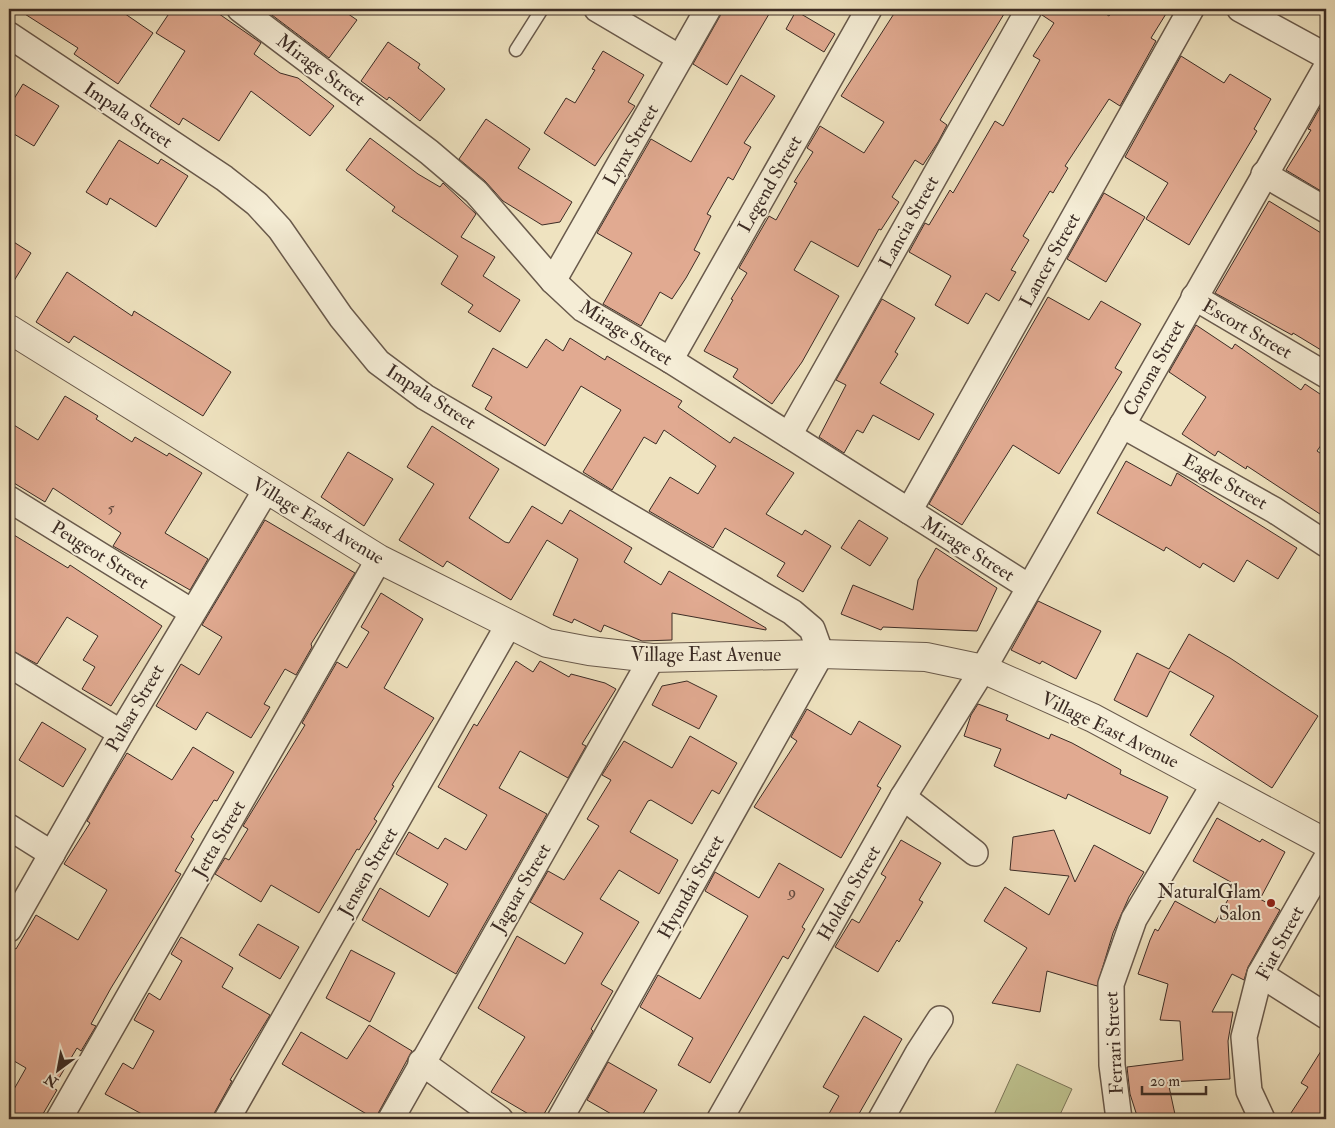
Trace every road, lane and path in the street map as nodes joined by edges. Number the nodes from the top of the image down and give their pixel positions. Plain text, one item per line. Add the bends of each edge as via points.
1 (240, 9) edge
2 (542, 9) edge
3 (597, 9) edge
4 (708, 9) edge
5 (869, 9) edge
6 (1029, 9) edge
7 (1191, 9) edge
8 (1240, 9) edge
9 (9, 35) edge
10 (516, 50) dead end
11 (1326, 56) edge
12 (680, 58) junction
13 (1326, 68) edge
14 (1264, 174) junction
15 (1326, 210) edge
16 (553, 281) junction
17 (1194, 297) junction
18 (9, 329) edge
19 (670, 360) junction
20 (1326, 375) edge
21 (1122, 424) junction
22 (788, 435) junction
23 (266, 490) junction
24 (9, 499) edge
25 (909, 511) junction
26 (1326, 544) edge
27 (379, 559) junction
28 (1028, 587) junction
29 (192, 612) junction
30 (509, 624) junction
31 (821, 654) junction
32 (652, 658) junction
33 (9, 664) edge
34 (983, 669) junction
35 (120, 733) junction
36 (1215, 783) junction
37 (903, 797) junction
38 (9, 827) edge
39 (1326, 843) edge
40 (975, 853) dead end
41 (52, 854) junction
42 (1326, 859) edge
43 (9, 929) edge
44 (1260, 974) junction
45 (1326, 1016) edge
46 (940, 1019) dead end
47 (421, 1062) junction
48 (59, 1119) edge
49 (227, 1119) edge
50 (391, 1119) edge
51 (500, 1119) edge
52 (560, 1119) edge
53 (720, 1119) edge
54 (881, 1119) edge
55 (1119, 1119) edge
56 (1262, 1119) edge

1 - 16 street, Mirage Street via 476,192
2 - 10 lane
3 - 12 street
4 - 12 street, Lynx Street
5 - 19 street, Legend Street
6 - 22 street, Lancia Street
7 - 25 street, Lancer Street
8 - 11 street
9 - 31 street, Impala Street via 224,178 257,204 280,229 341,318 378,362 425,397 792,612 812,629
12 - 16 street, Lynx Street
13 - 14 street, Corona Street
14 - 15 street
14 - 17 street, Corona Street
16 - 19 street, Mirage Street via 583,309
17 - 20 street, Escort Street
17 - 21 street, Corona Street
18 - 23 street, Village East Avenue
19 - 22 street, Mirage Street
21 - 26 street, Eagle Street via 1274,510
21 - 28 street, Corona Street
22 - 25 street, Mirage Street
23 - 27 street, Village East Avenue
23 - 29 street, Pulsar Street
24 - 29 street, Peugeot Street
25 - 28 street, Mirage Street
27 - 30 street, Village East Avenue
27 - 48 street, Jetta Street
28 - 34 street, Corona Street
29 - 35 street, Pulsar Street
30 - 32 street, Village East Avenue via 547,643
30 - 49 street, Jensen Street
31 - 32 street, Village East Avenue
31 - 34 street, Village East Avenue via 926,657
31 - 52 street, Hyundai Street
32 - 47 street, Jaguar Street
33 - 35 street
34 - 36 street, Village East Avenue via 1093,718
34 - 37 street, Holden Street
35 - 41 street, Pulsar Street
36 - 39 street, Village East Avenue
36 - 55 street, Ferrari Street via 1134,919 1111,984 1112,1065
37 - 40 street
37 - 53 street, Holden Street
38 - 41 street
41 - 43 street, Pulsar Street
42 - 44 street, Fiat Street
44 - 45 street
44 - 56 street, Fiat Street via 1244,1037 1249,1091
46 - 54 street
47 - 50 street, Jaguar Street
47 - 51 street

